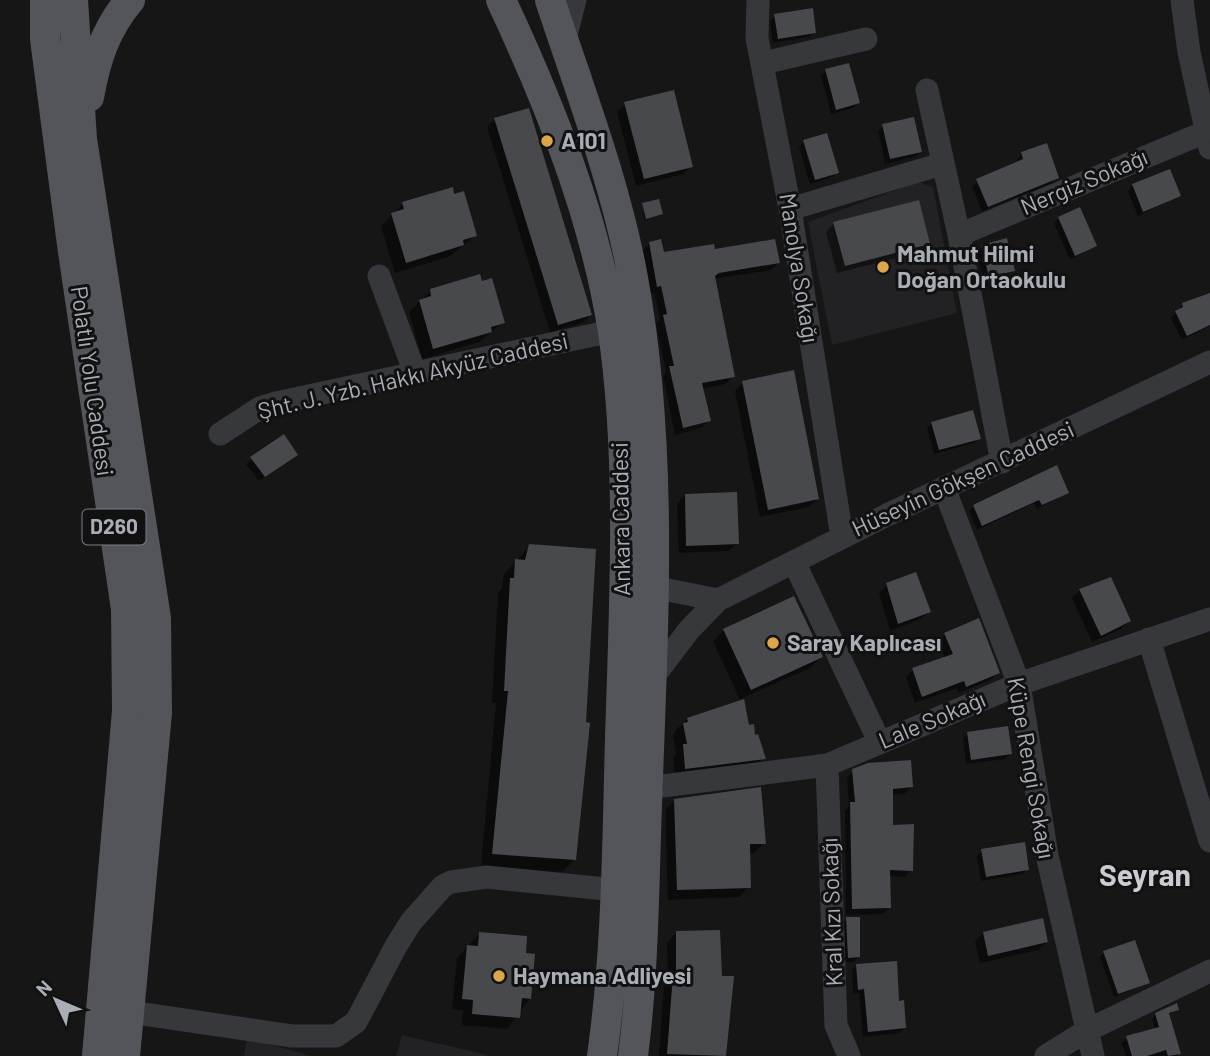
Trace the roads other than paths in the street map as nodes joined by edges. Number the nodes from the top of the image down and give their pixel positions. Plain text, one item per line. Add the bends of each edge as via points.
1 (46, 0) edge
2 (73, 0) edge
3 (130, 0) edge
4 (501, 0) edge
5 (550, 0) edge
6 (575, 0) edge
7 (758, 0) edge
8 (1182, 0) edge
9 (866, 39) dead end
10 (564, 43) junction
11 (762, 63) junction
12 (927, 90) dead end
13 (1209, 136) edge
14 (82, 139) junction
15 (942, 164) junction
16 (790, 209) junction
17 (959, 235) junction
18 (379, 276) dead end
19 (612, 331) junction
20 (1210, 362) edge
21 (415, 373) junction
22 (220, 434) dead end
23 (1002, 462) junction
24 (944, 488) junction
25 (842, 537) junction
26 (794, 562) junction
27 (653, 587) junction
28 (719, 600) junction
29 (1210, 619) edge
30 (1150, 639) junction
31 (651, 680) junction
32 (1019, 684) junction
33 (879, 741) junction
34 (827, 765) junction
35 (647, 788) junction
36 (1210, 841) edge
37 (616, 890) junction
38 (1210, 971) edge
39 (130, 1012) junction
40 (836, 1025) junction
41 (1086, 1031) junction
42 (97, 1056) edge
43 (125, 1056) edge
44 (602, 1056) edge
45 (633, 1056) edge
46 (830, 1056) edge
47 (849, 1056) edge
48 (1046, 1056) edge
49 (1093, 1056) edge

1 - 42 main road, Polatlı Yolu Caddesi / D260 via 45,39 126,609 127,711
2 - 14 main road, Polatlı Yolu Caddesi
3 - 14 main road, Polatlı Yolu Caddesi / D260 via 100,48
4 - 19 main road, Ankara Caddesi via 583,205
5 - 10 main road, Ankara Caddesi
6 - 10 street
7 - 11 street, Manolya Sokağı via 755,22
8 - 13 street
9 - 11 street
10 - 27 main road, Ankara Caddesi via 622,229 637,302 649,408
11 - 16 street, Manolya Sokağı
12 - 15 street
13 - 17 street, Nergiz Sokağı
14 - 39 main road, Polatlı Yolu Caddesi / D260 via 156,618 156,713
15 - 16 street
15 - 17 street
16 - 25 street, Manolya Sokağı
17 - 23 street
18 - 21 street
19 - 21 street, Şht. J. Yzb. Hakkı Akyüz Caddesi
19 - 37 main road, Ankara Caddesi via 620,403 624,532
20 - 23 street, Hüseyin Gökşen Caddesi
21 - 22 street, Şht. J. Yzb. Hakkı Akyüz Caddesi via 260,408
23 - 24 street, Hüseyin Gökşen Caddesi
24 - 25 street, Hüseyin Gökşen Caddesi
24 - 32 street, Küpe Rengi Sokağı
25 - 26 street, Hüseyin Gökşen Caddesi
26 - 28 street, Hüseyin Gökşen Caddesi
26 - 33 street
27 - 28 street
27 - 31 main road, Ankara Caddesi
28 - 31 street, Hüseyin Gökşen Caddesi via 689,629
29 - 30 street, Lale Sokağı
30 - 32 street, Lale Sokağı
30 - 36 street
31 - 35 main road, Ankara Caddesi
32 - 33 street, Lale Sokağı
32 - 41 street, Küpe Rengi Sokağı via 1047,855
33 - 34 street, Lale Sokağı
34 - 35 street, Lale Sokağı
34 - 40 street, Kral Kızı Sokağı
35 - 45 main road, Ankara Caddesi via 646,904
37 - 39 street via 487,877 443,886 411,922 356,1023 336,1036 292,1036
37 - 44 main road, Ankara Caddesi
38 - 41 street
39 - 43 main road, Polatlı Yolu Caddesi / D260
40 - 46 street
40 - 47 street, Kral Kızı Sokağı
41 - 48 street
41 - 49 street, Küpe Rengi Sokağı

